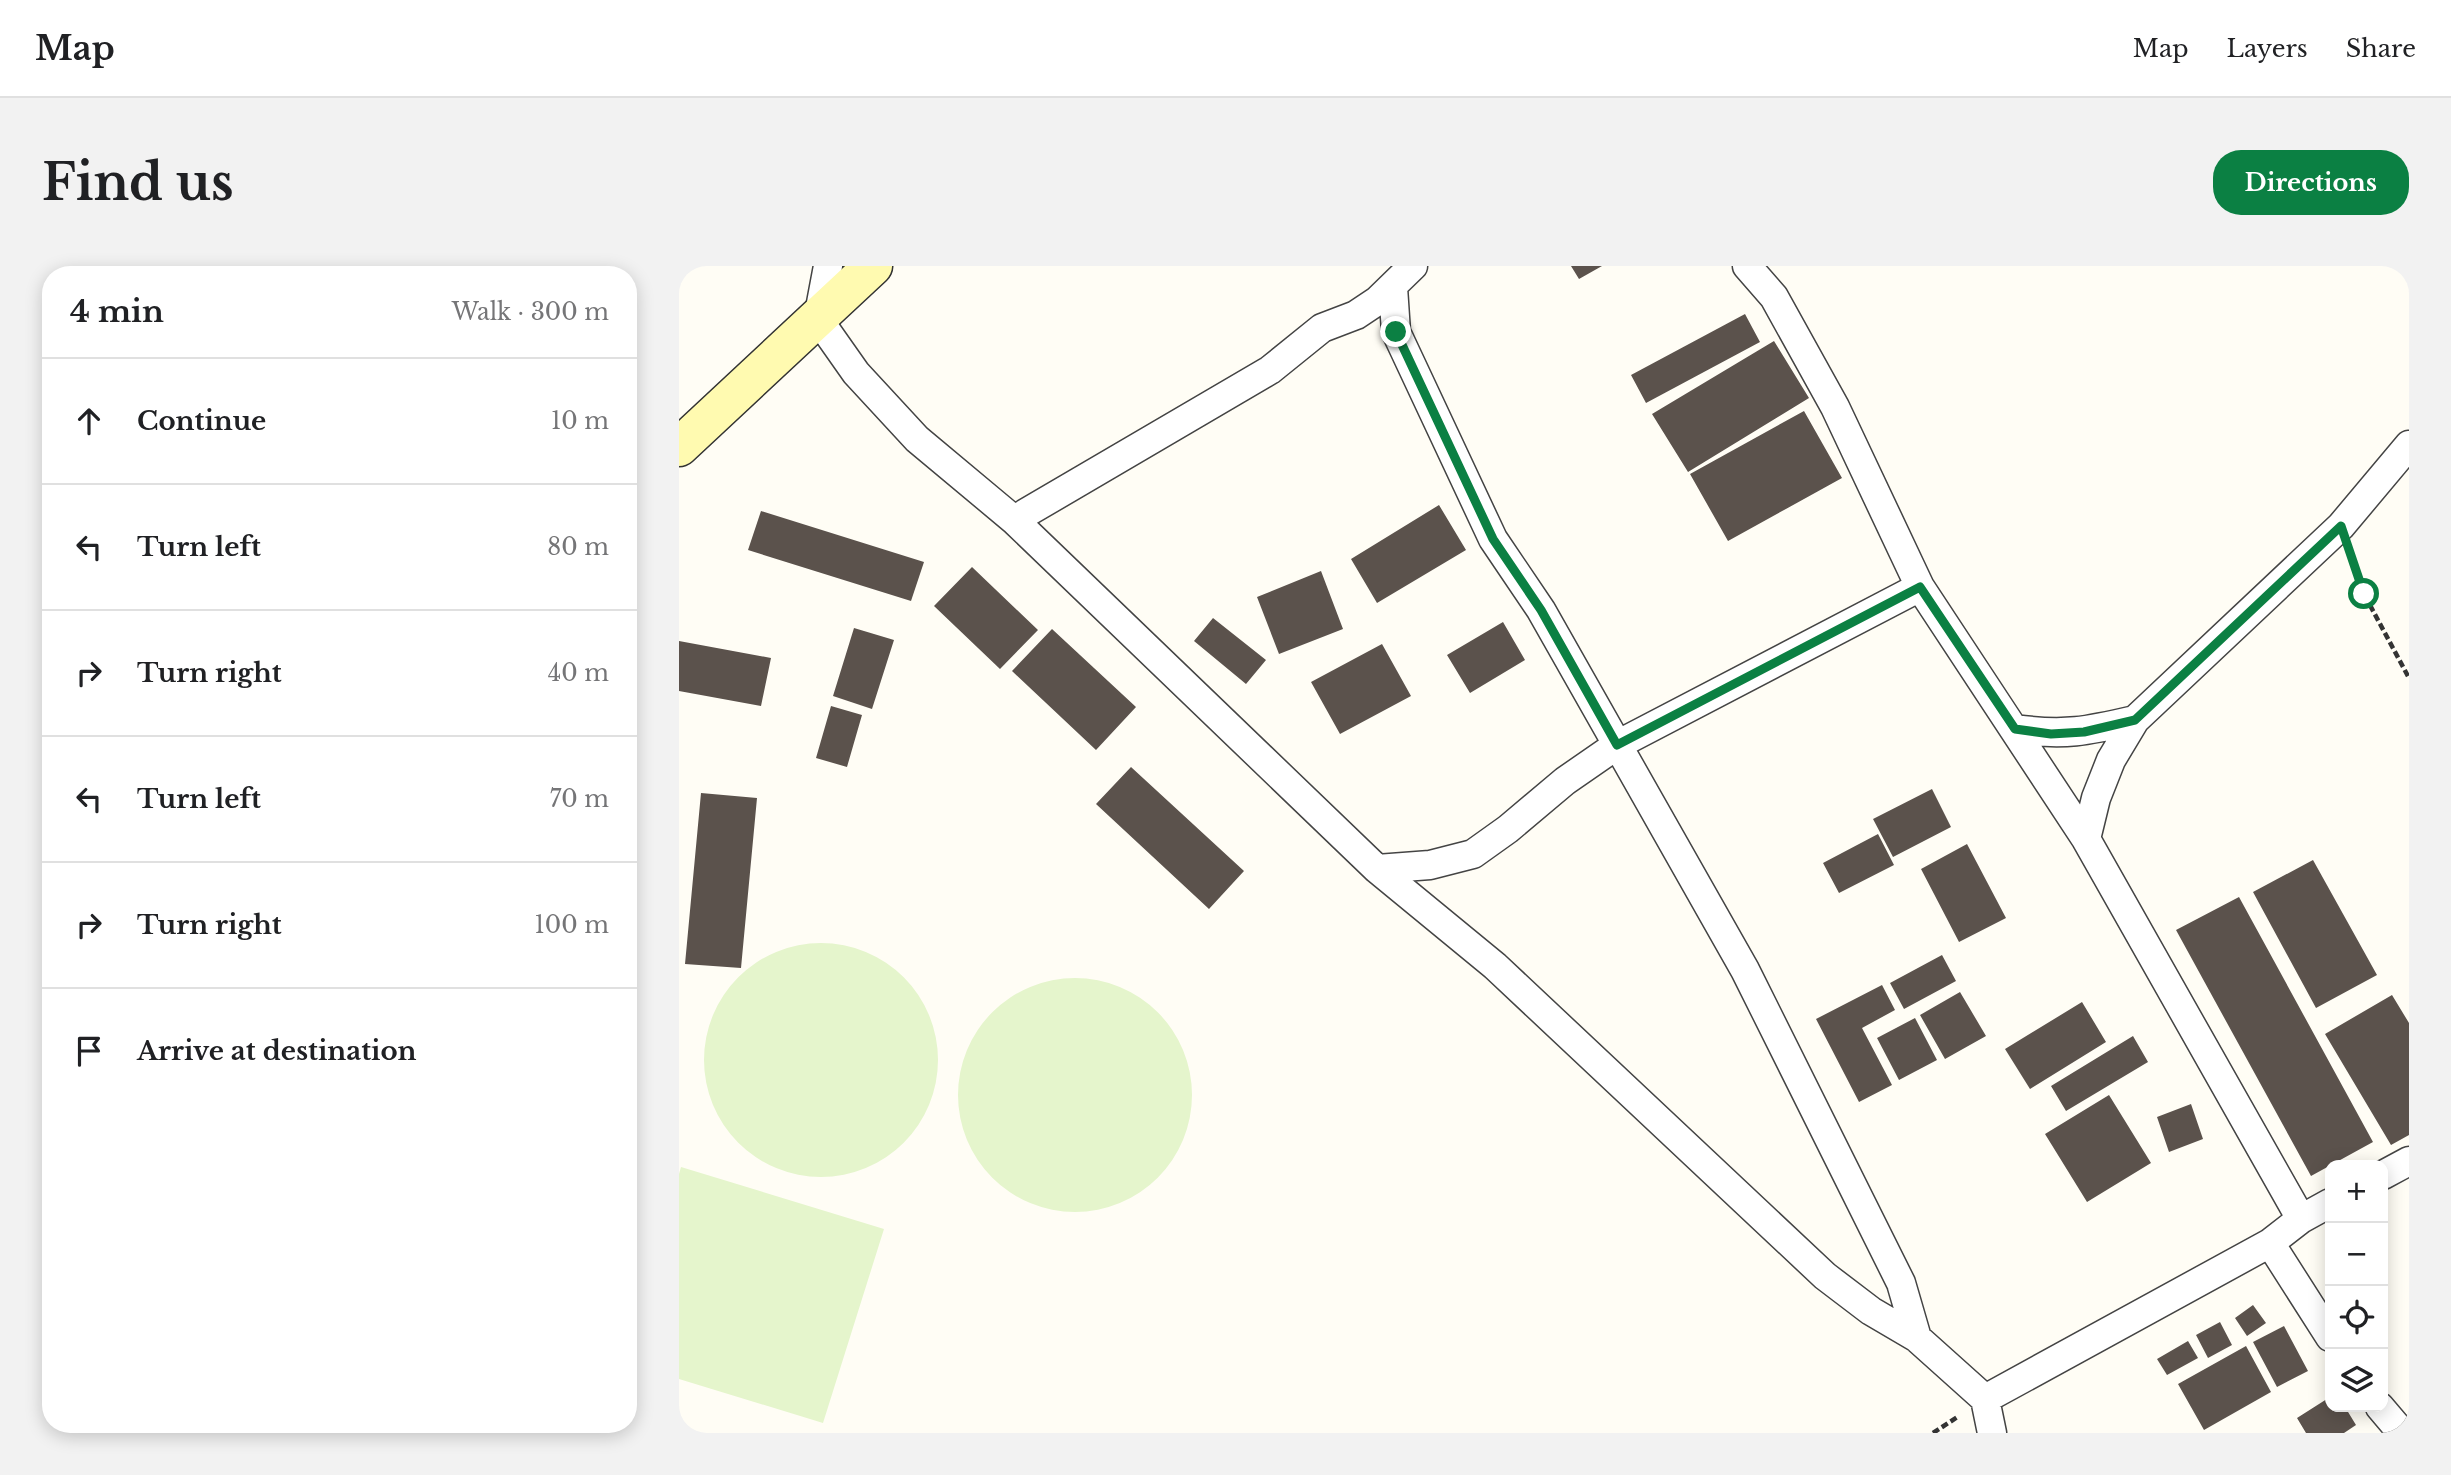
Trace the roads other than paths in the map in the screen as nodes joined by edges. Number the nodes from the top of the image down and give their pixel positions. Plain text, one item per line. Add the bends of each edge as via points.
1 (828, 266) edge
2 (873, 266) edge
3 (1413, 266) edge
4 (1747, 266) edge
5 (1394, 287) junction
6 (1356, 315) junction
7 (818, 319) junction
8 (1396, 332) junction
9 (2409, 445) edge
10 (679, 447) edge
11 (1014, 520) junction
12 (1920, 587) junction
13 (2135, 720) junction
14 (2015, 729) junction
15 (1617, 745) junction
16 (2086, 839) junction
17 (1377, 869) junction
18 (2409, 1161) edge
19 (2388, 1172) edge
20 (2325, 1206) edge
21 (2301, 1219) junction
22 (2270, 1243) junction
23 (2325, 1329) edge
24 (1917, 1338) junction
25 (1985, 1399) junction
26 (2384, 1412) edge
27 (1992, 1433) edge
28 (2402, 1433) edge

1 - 7 street
2 - 7 street
3 - 5 street
4 - 12 street via 1774,297 1835,407
5 - 6 street
5 - 8 street
6 - 8 street
6 - 11 street via 1322,328 1270,370
7 - 10 street
7 - 11 street via 856,373 917,439
8 - 15 street via 1493,539 1541,610
9 - 13 street via 2341,526
11 - 17 street
12 - 14 street
12 - 15 street
13 - 14 street via 2084,732
13 - 16 street via 2111,760
14 - 16 street
15 - 17 street via 1473,854 1430,865
15 - 24 street via 1745,970 1901,1283
16 - 21 street
17 - 24 street via 1495,967 1825,1276
18 - 19 street
20 - 21 street
21 - 22 street
22 - 23 street
22 - 25 street
24 - 25 street
25 - 27 street
26 - 28 street

